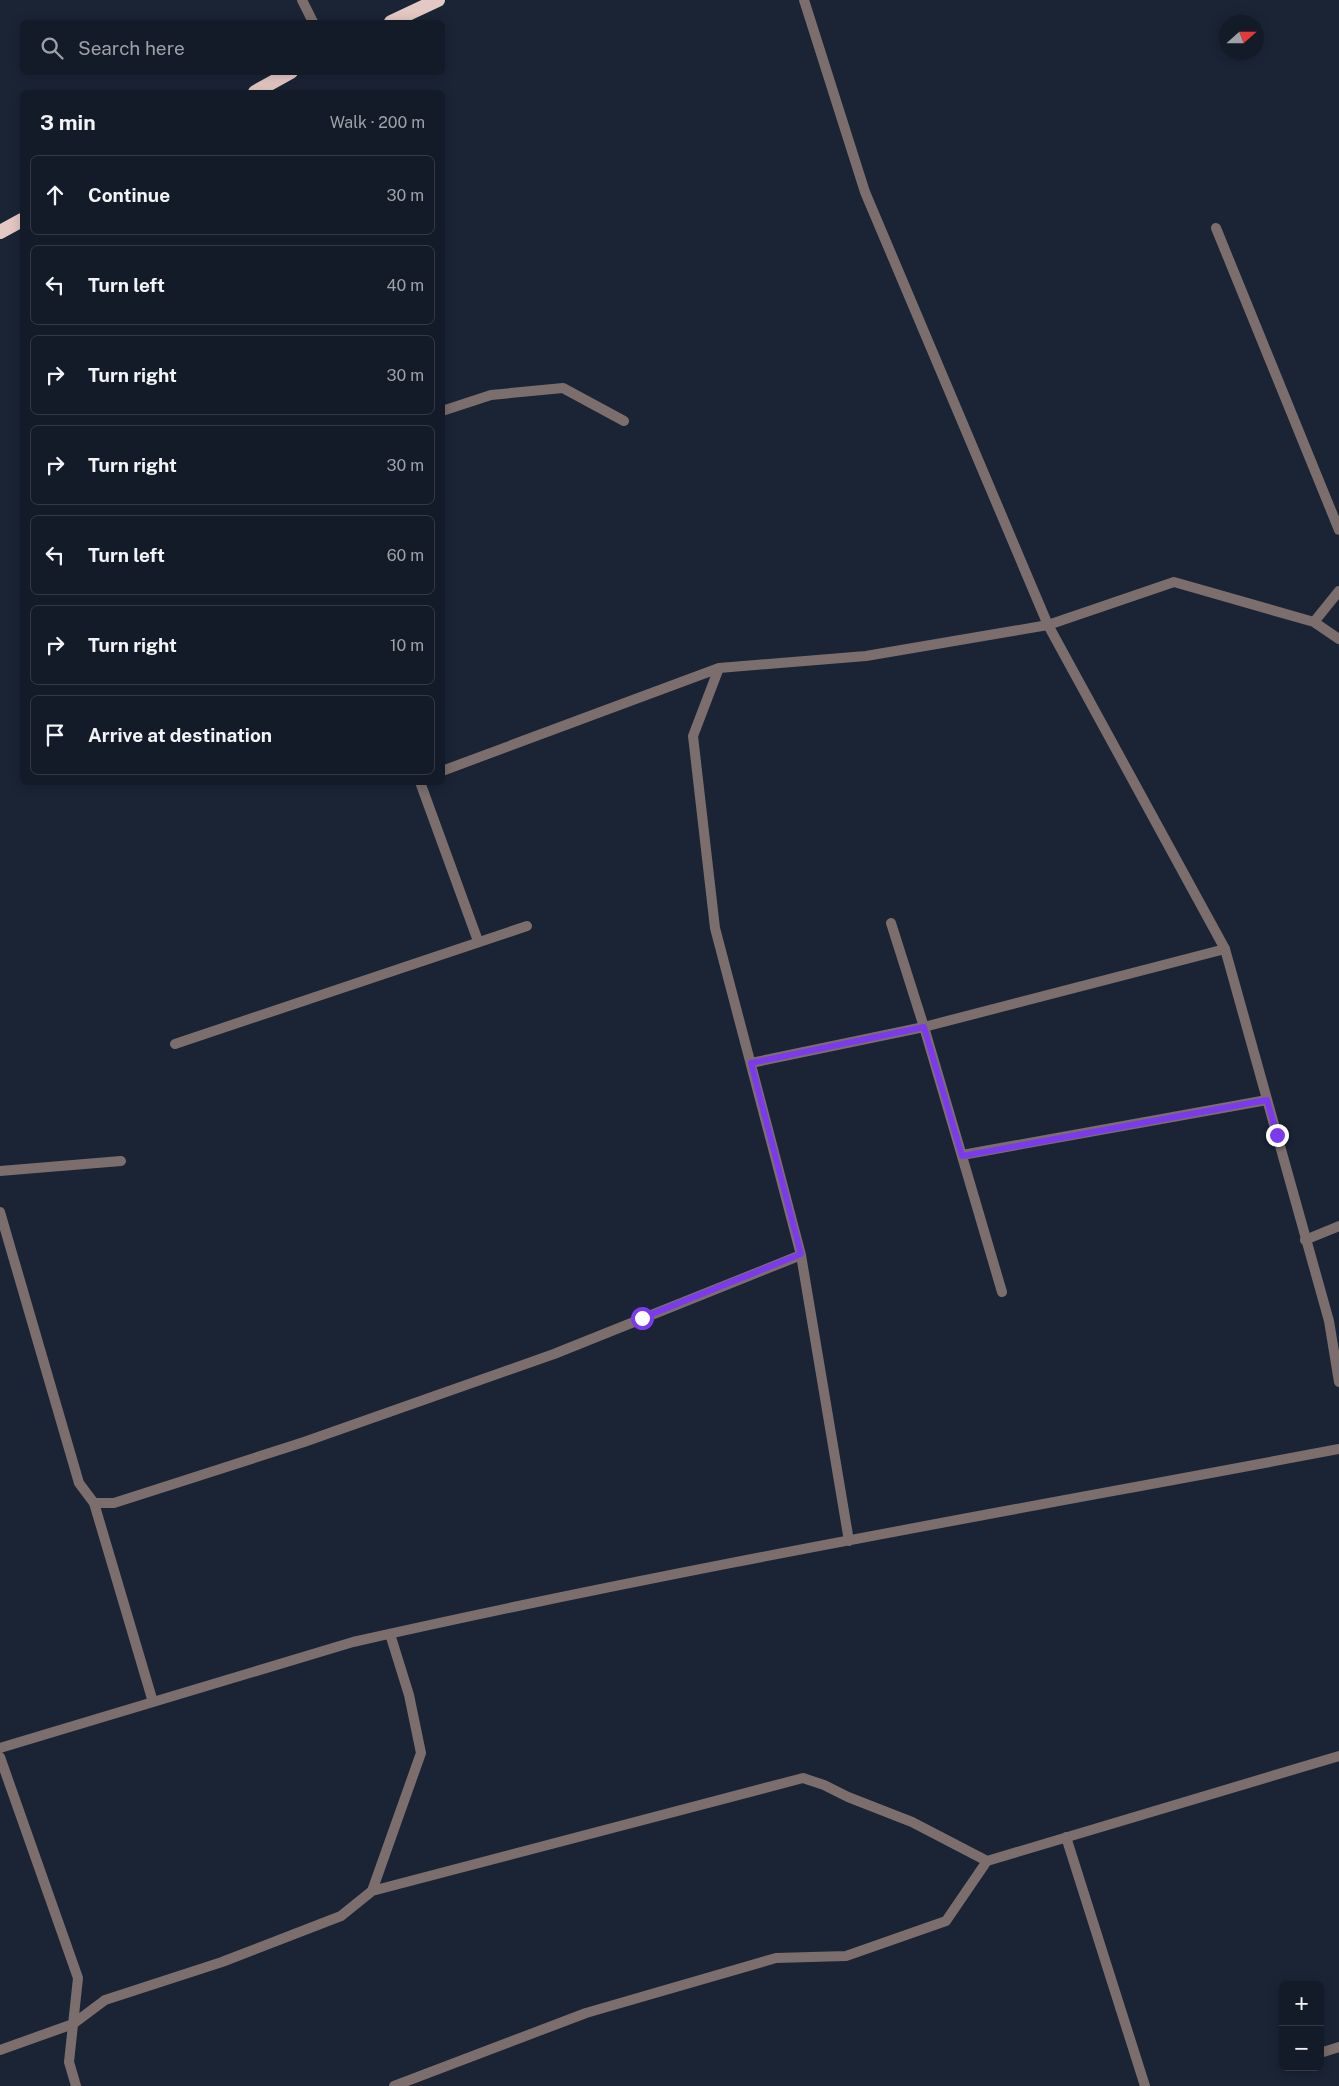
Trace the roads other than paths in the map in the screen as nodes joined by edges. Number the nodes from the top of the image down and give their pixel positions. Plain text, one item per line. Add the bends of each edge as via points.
1 (302, 0) edge
2 (438, 0) edge
3 (804, 0) edge
4 (312, 20) edge
5 (395, 20) edge
6 (286, 75) edge
7 (259, 90) edge
8 (20, 221) edge
9 (1216, 228) dead end
10 (0, 232) edge
11 (445, 410) edge
12 (624, 421) dead end
13 (1339, 530) edge
14 (1339, 591) edge
15 (1314, 622) junction
16 (1048, 625) junction
17 (1339, 639) edge
18 (720, 668) junction
19 (445, 770) edge
20 (421, 785) edge
21 (891, 923) dead end
22 (527, 926) dead end
23 (478, 942) junction
24 (1225, 949) junction
25 (924, 1027) junction
26 (175, 1044) dead end
27 (751, 1063) junction
28 (1267, 1100) junction
29 (962, 1156) junction
30 (121, 1161) dead end
31 (0, 1171) edge
32 (0, 1212) edge
33 (1339, 1226) edge
34 (1305, 1240) junction
35 (801, 1254) junction
36 (1002, 1292) dead end
37 (1339, 1382) edge
38 (1339, 1449) edge
39 (94, 1503) junction
40 (849, 1541) junction
41 (390, 1634) junction
42 (153, 1702) junction
43 (0, 1748) edge
44 (1339, 1756) edge
45 (0, 1757) edge
46 (1066, 1837) junction
47 (987, 1861) junction
48 (372, 1892) junction
49 (73, 2024) junction
50 (1339, 2047) edge
51 (0, 2050) edge
52 (1324, 2052) edge
53 (76, 2086) edge
54 (394, 2086) edge
55 (1145, 2086) edge

1 - 4 street
2 - 5 highway
3 - 16 street via 865,192
6 - 7 highway
8 - 10 highway
9 - 13 street
11 - 12 street via 491,394 563,388
14 - 15 street
15 - 16 street via 1174,582
15 - 17 street
16 - 18 street via 866,656
16 - 24 street
18 - 19 street
18 - 27 street via 693,736 715,928
20 - 23 street
21 - 25 street
22 - 23 street
23 - 26 street
24 - 25 street
24 - 28 street
25 - 27 street
25 - 29 street
27 - 35 street
28 - 29 street
28 - 34 street
29 - 36 street
30 - 31 street
32 - 39 street via 79,1483
33 - 34 street
34 - 37 street via 1329,1321
35 - 39 street via 554,1354 304,1442 114,1503
35 - 40 street
38 - 40 street
39 - 42 street
40 - 41 street via 558,1597
41 - 42 street via 353,1642
41 - 48 street via 421,1753
42 - 43 street
44 - 46 street
45 - 49 street via 78,1978
46 - 47 street
46 - 55 street
47 - 48 street via 912,1822 802,1778
47 - 54 street via 946,1921 846,1956 776,1958 586,2013
48 - 49 street via 341,1916 222,1962 104,2000
49 - 51 street
49 - 53 street via 69,2062
50 - 52 street

